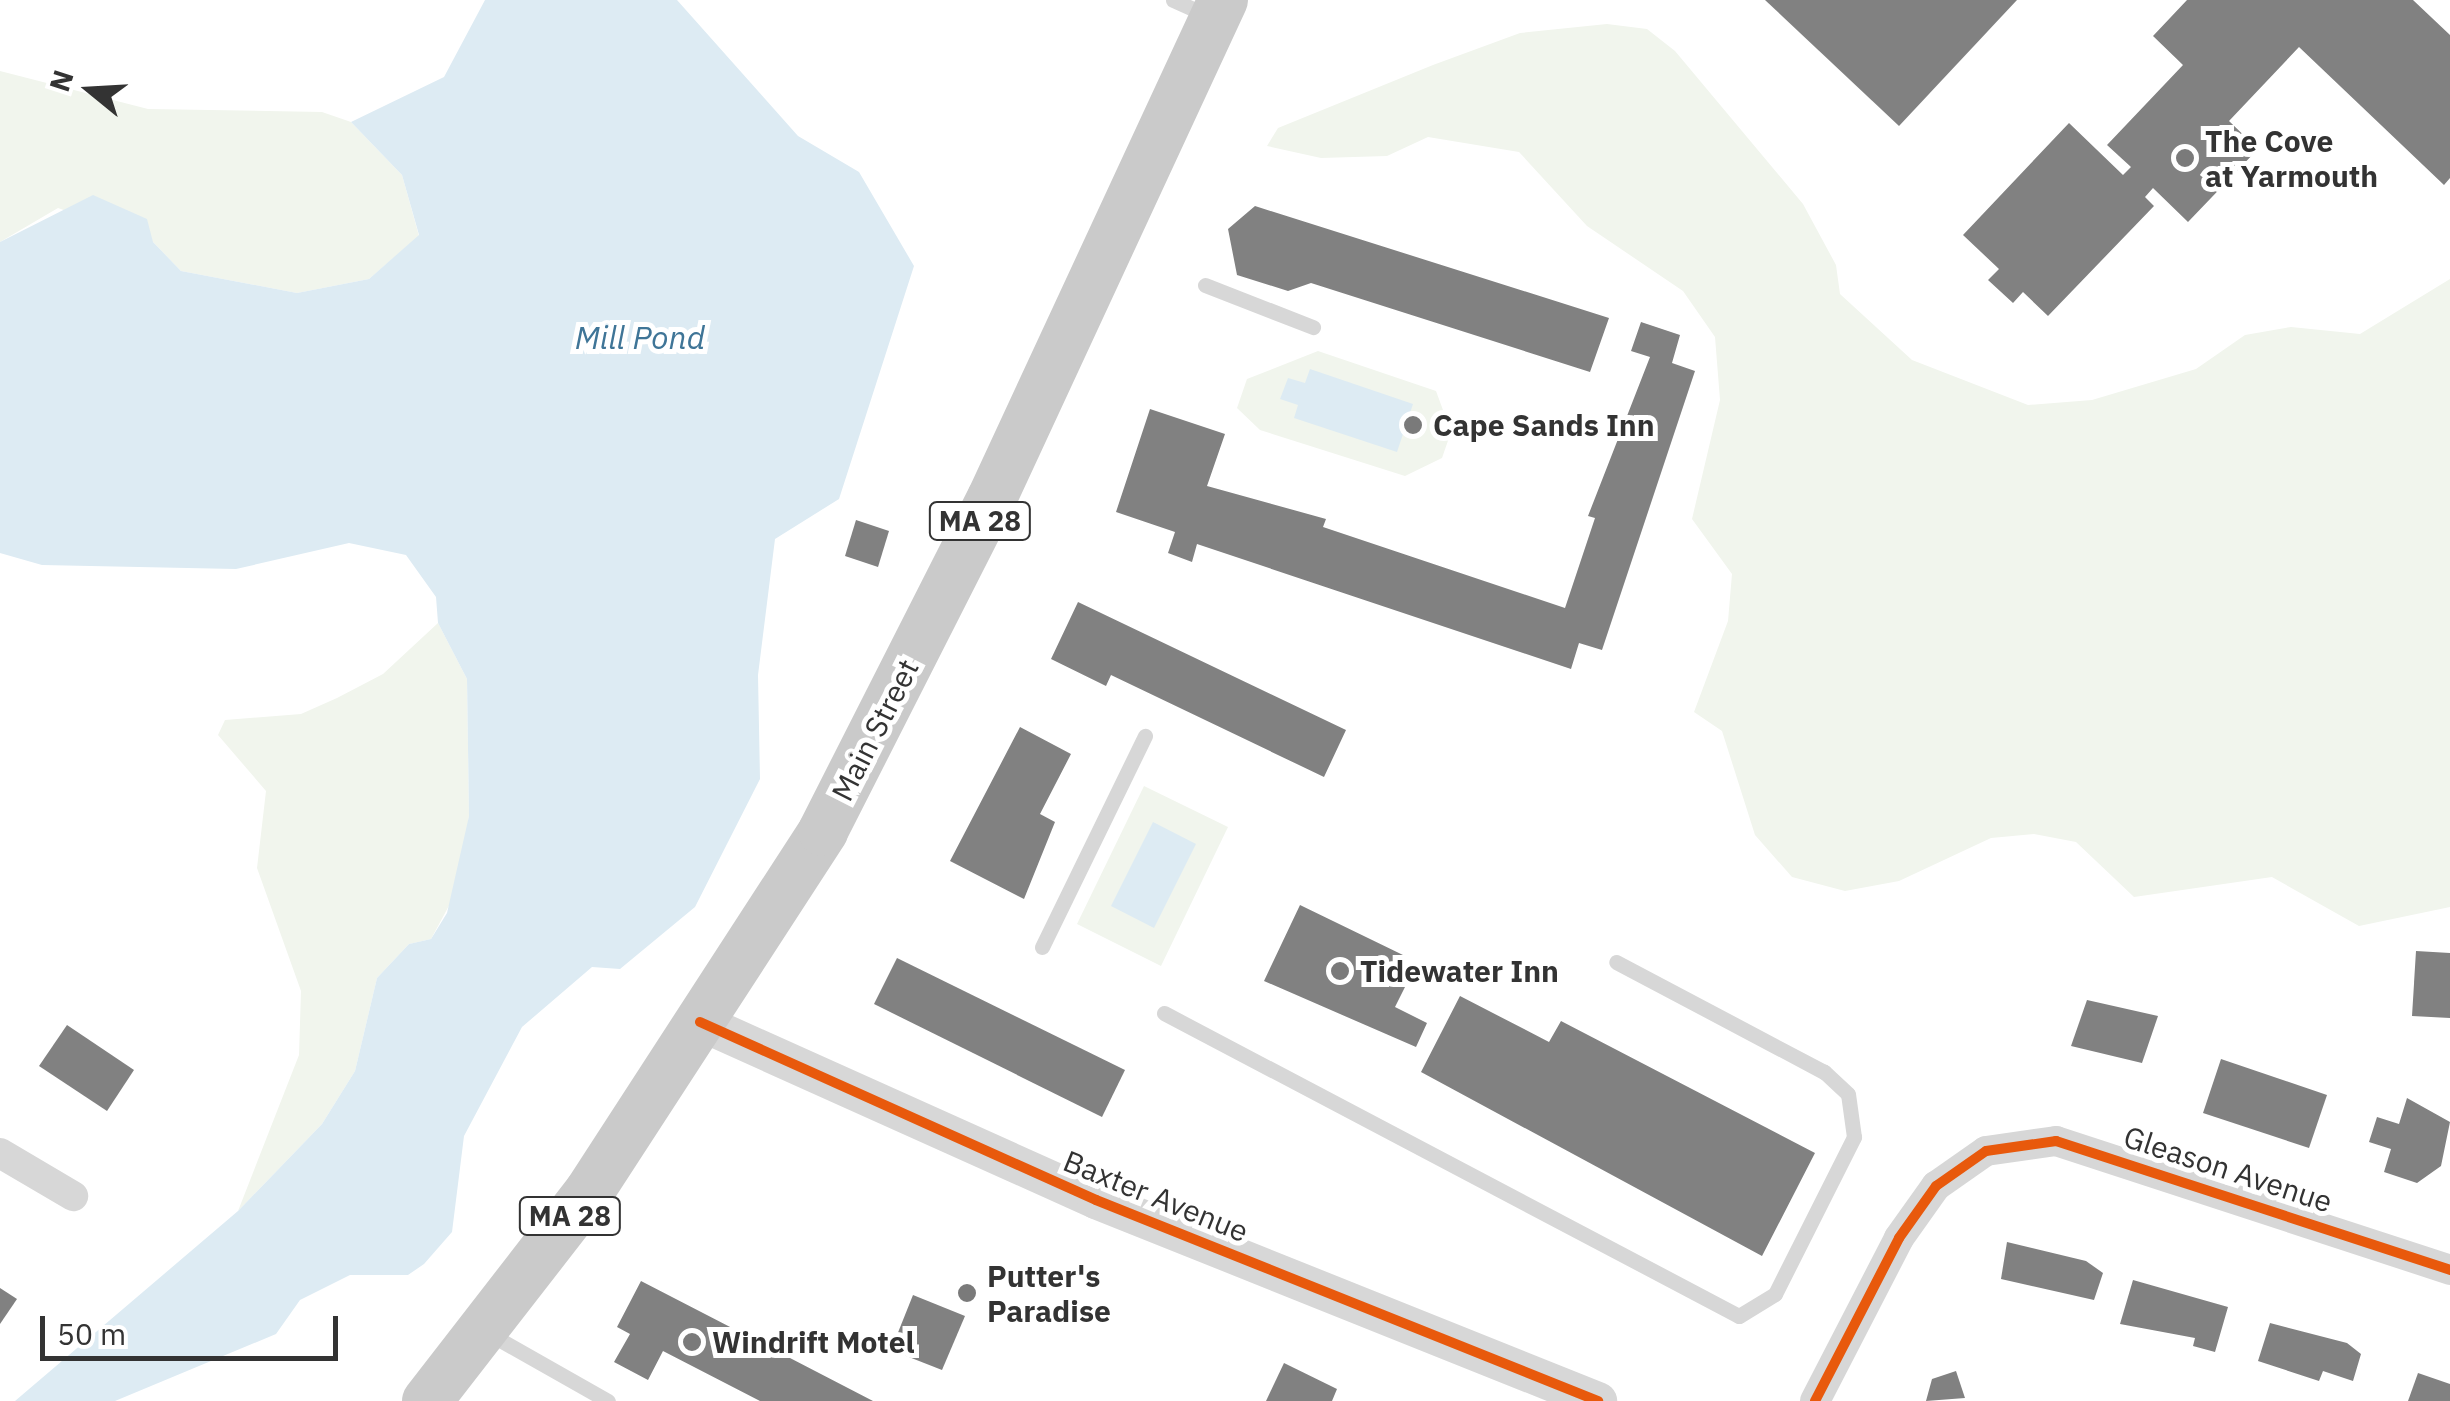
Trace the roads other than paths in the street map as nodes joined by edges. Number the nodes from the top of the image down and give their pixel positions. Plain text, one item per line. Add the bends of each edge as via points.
1 (1203, 6) edge
2 (1205, 285) dead end
3 (1313, 326) dead end
4 (1145, 736) dead end
5 (1042, 947) dead end
6 (1616, 962) dead end
7 (1164, 1013) dead end
8 (700, 1022) junction
9 (0, 1152) edge
10 (73, 1196) dead end
11 (2450, 1270) edge
12 (483, 1330) junction
13 (1592, 1400) edge
14 (427, 1401) edge
15 (608, 1401) edge
16 (1815, 1401) edge

1 - 8 main road, Main Street / MA 28 via 992,498 832,814
2 - 3 lane
4 - 5 lane
6 - 7 lane via 1824,1072 1848,1094 1854,1137 1775,1294 1739,1316
8 - 12 main road, Main Street / MA 28
8 - 13 street, Baxter Avenue via 1096,1200
9 - 10 street
11 - 16 street, Gleason Avenue via 2056,1142 1986,1151 1936,1186 1899,1238
12 - 14 main road, Main Street / MA 28
12 - 15 lane

